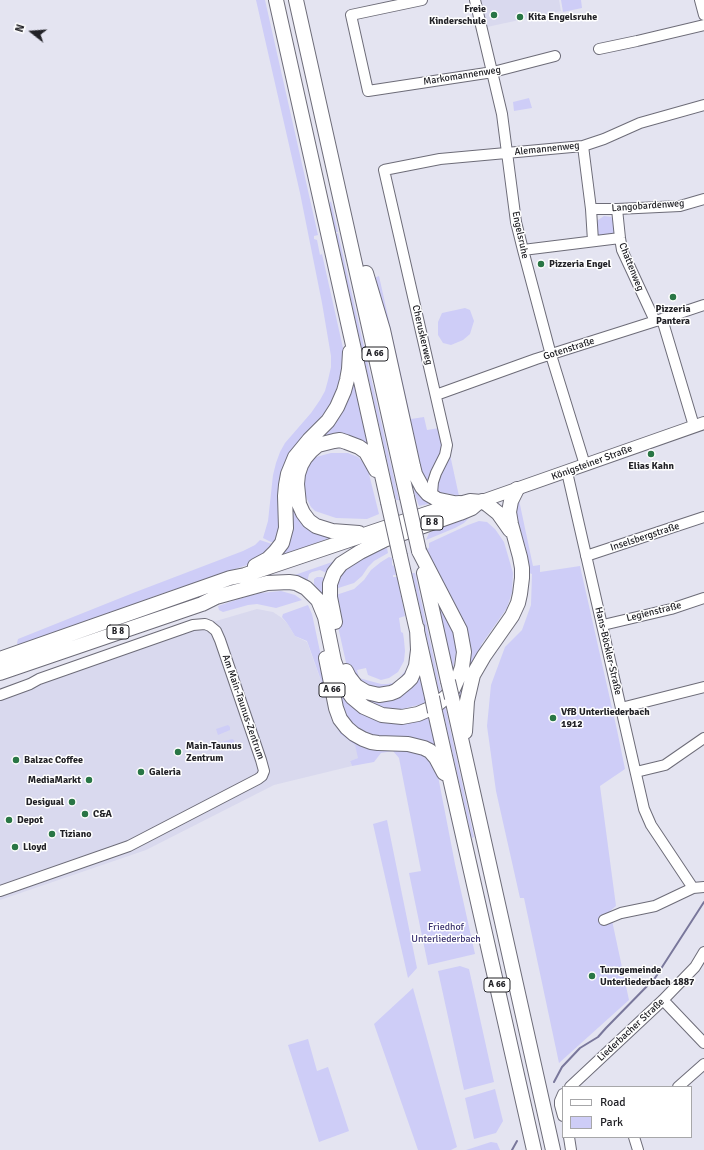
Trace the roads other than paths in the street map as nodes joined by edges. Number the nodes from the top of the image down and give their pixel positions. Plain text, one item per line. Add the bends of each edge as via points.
1 (276, 0) edge
2 (296, 0) edge
3 (422, 0) edge
4 (475, 0) edge
5 (700, 0) edge
6 (704, 15) edge
7 (704, 25) edge
8 (599, 49) dead end
9 (555, 56) dead end
10 (493, 72) junction
11 (704, 105) edge
12 (583, 146) junction
13 (507, 153) junction
14 (384, 170) joint
15 (704, 198) edge
16 (591, 209) junction
17 (618, 209) junction
18 (343, 210) junction
19 (620, 238) junction
20 (593, 241) junction
21 (522, 250) junction
22 (704, 305) edge
23 (347, 318) junction
24 (658, 320) junction
25 (551, 355) junction
26 (436, 395) junction
27 (699, 424) edge
28 (585, 465) junction
29 (567, 472) junction
30 (517, 489) junction
31 (435, 498) junction
32 (388, 502) junction
33 (480, 502) junction
34 (460, 503) junction
35 (704, 517) edge
36 (368, 533) junction
37 (515, 539) junction
38 (384, 540) junction
39 (419, 551) junction
40 (586, 556) junction
41 (233, 584) junction
42 (704, 598) edge
43 (202, 604) junction
44 (603, 625) junction
45 (417, 628) junction
46 (0, 659) edge
47 (0, 673) edge
48 (704, 687) edge
49 (0, 695) edge
50 (621, 708) junction
51 (704, 738) edge
52 (467, 763) junction
53 (636, 772) junction
54 (460, 819) junction
55 (704, 887) edge
56 (693, 888) junction
57 (0, 891) edge
58 (604, 920) dead end
59 (704, 952) edge
60 (663, 1000) junction
61 (704, 1043) edge
62 (704, 1064) edge
63 (571, 1086) edge
64 (679, 1086) edge
65 (562, 1096) edge
66 (562, 1112) edge
67 (569, 1138) edge
68 (634, 1138) edge
69 (534, 1150) edge
70 (553, 1150) edge
71 (571, 1150) edge
72 (638, 1150) edge

1 - 23 highway, A 66
2 - 18 highway, A 66
3 - 10 street, Markomannenweg via 351,15 368,91
4 - 10 street, Engelsruhe
5 - 6 street
7 - 8 street
9 - 10 street, Markomannenweg
10 - 13 street, Engelsruhe
11 - 12 street, Alemannenweg via 640,123
12 - 13 street, Alemannenweg
12 - 16 street
13 - 14 street, Alemannenweg via 440,159
13 - 21 street, Engelsruhe
14 - 26 street, Cheruskerweg
15 - 17 street, Langobardenweg via 680,206
16 - 17 street, Langobardenweg
16 - 20 street
17 - 19 street, Chattenweg
18 - 31 highway via 383,330 414,470 422,487
18 - 39 highway, A 66, bridge
19 - 20 street
19 - 24 street, Chattenweg via 622,250
20 - 21 street
21 - 25 street, Engelsruhe
22 - 24 street, Gotenstraße
23 - 32 highway, A 66
23 - 41 highway via 350,359 347,380 333,414 301,449 291,466 286,485 286,528 282,543 268,559 244,570
24 - 25 street, Gotenstraße
24 - 27 street, Chattenweg
25 - 26 street, Gotenstraße
25 - 28 street, Engelsruhe
26 - 31 street, Cheruskerweg via 447,448 433,482 432,493
27 - 28 main road, Königsteiner Straße
28 - 29 main road, Königsteiner Straße
29 - 30 main road, Königsteiner Straße
29 - 40 street, Hans-Böckler-Straße
30 - 33 main road, Königsteiner Straße
30 - 37 highway via 509,509
31 - 34 main road
32 - 36 highway via 371,459 360,447 340,440 328,442 318,445 305,458 298,474 297,493 299,504 309,521 332,532
32 - 45 highway, A 66, bridge
33 - 34 main road, B 8 via 470,500
33 - 37 highway via 498,513 507,523
33 - 38 highway, B 8 via 460,513
34 - 36 highway, B 8
35 - 40 street, Inselsbergstraße
36 - 41 highway, B 8 via 252,573
37 - 52 highway via 522,568 520,594 512,616 484,656 471,682 465,732
38 - 41 highway, B 8 via 250,584
38 - 45 highway via 341,564 330,581 330,597 341,655 352,682 366,692 378,694 390,693 402,687 416,666
39 - 41 highway, A 66 via 460,630 464,659 459,676 447,696 434,707 409,716 388,716 373,712 349,693 334,661 322,609 318,600 306,588 284,581
39 - 52 highway, A 66, bridge
40 - 44 street, Hans-Böckler-Straße
41 - 43 highway, B 8
41 - 46 highway, B 8
42 - 44 street, Legienstraße via 671,609
43 - 47 highway, B 8
43 - 54 highway, A 66 via 268,588 291,589 304,598 313,609 318,624 340,719 347,728 363,739 378,743 416,745 433,754 442,768
44 - 50 street, Hans-Böckler-Straße
45 - 54 highway, A 66, bridge
48 - 50 street
49 - 57 street, Am Main-Taunus-Zentrum via 197,624 205,624 216,631 220,640 264,771 258,779 129,846
50 - 53 street, Hans-Böckler-Straße
51 - 53 street via 665,765
52 - 70 highway, A 66
53 - 56 street, Hans-Böckler-Straße via 644,809 651,824
54 - 69 highway, A 66
55 - 56 street
56 - 58 street via 655,906 621,913
59 - 60 street, Liederbacher Straße via 695,967
60 - 61 street
60 - 63 street, Liederbacher Straße
62 - 64 street
65 - 66 street
67 - 71 street
68 - 72 street

